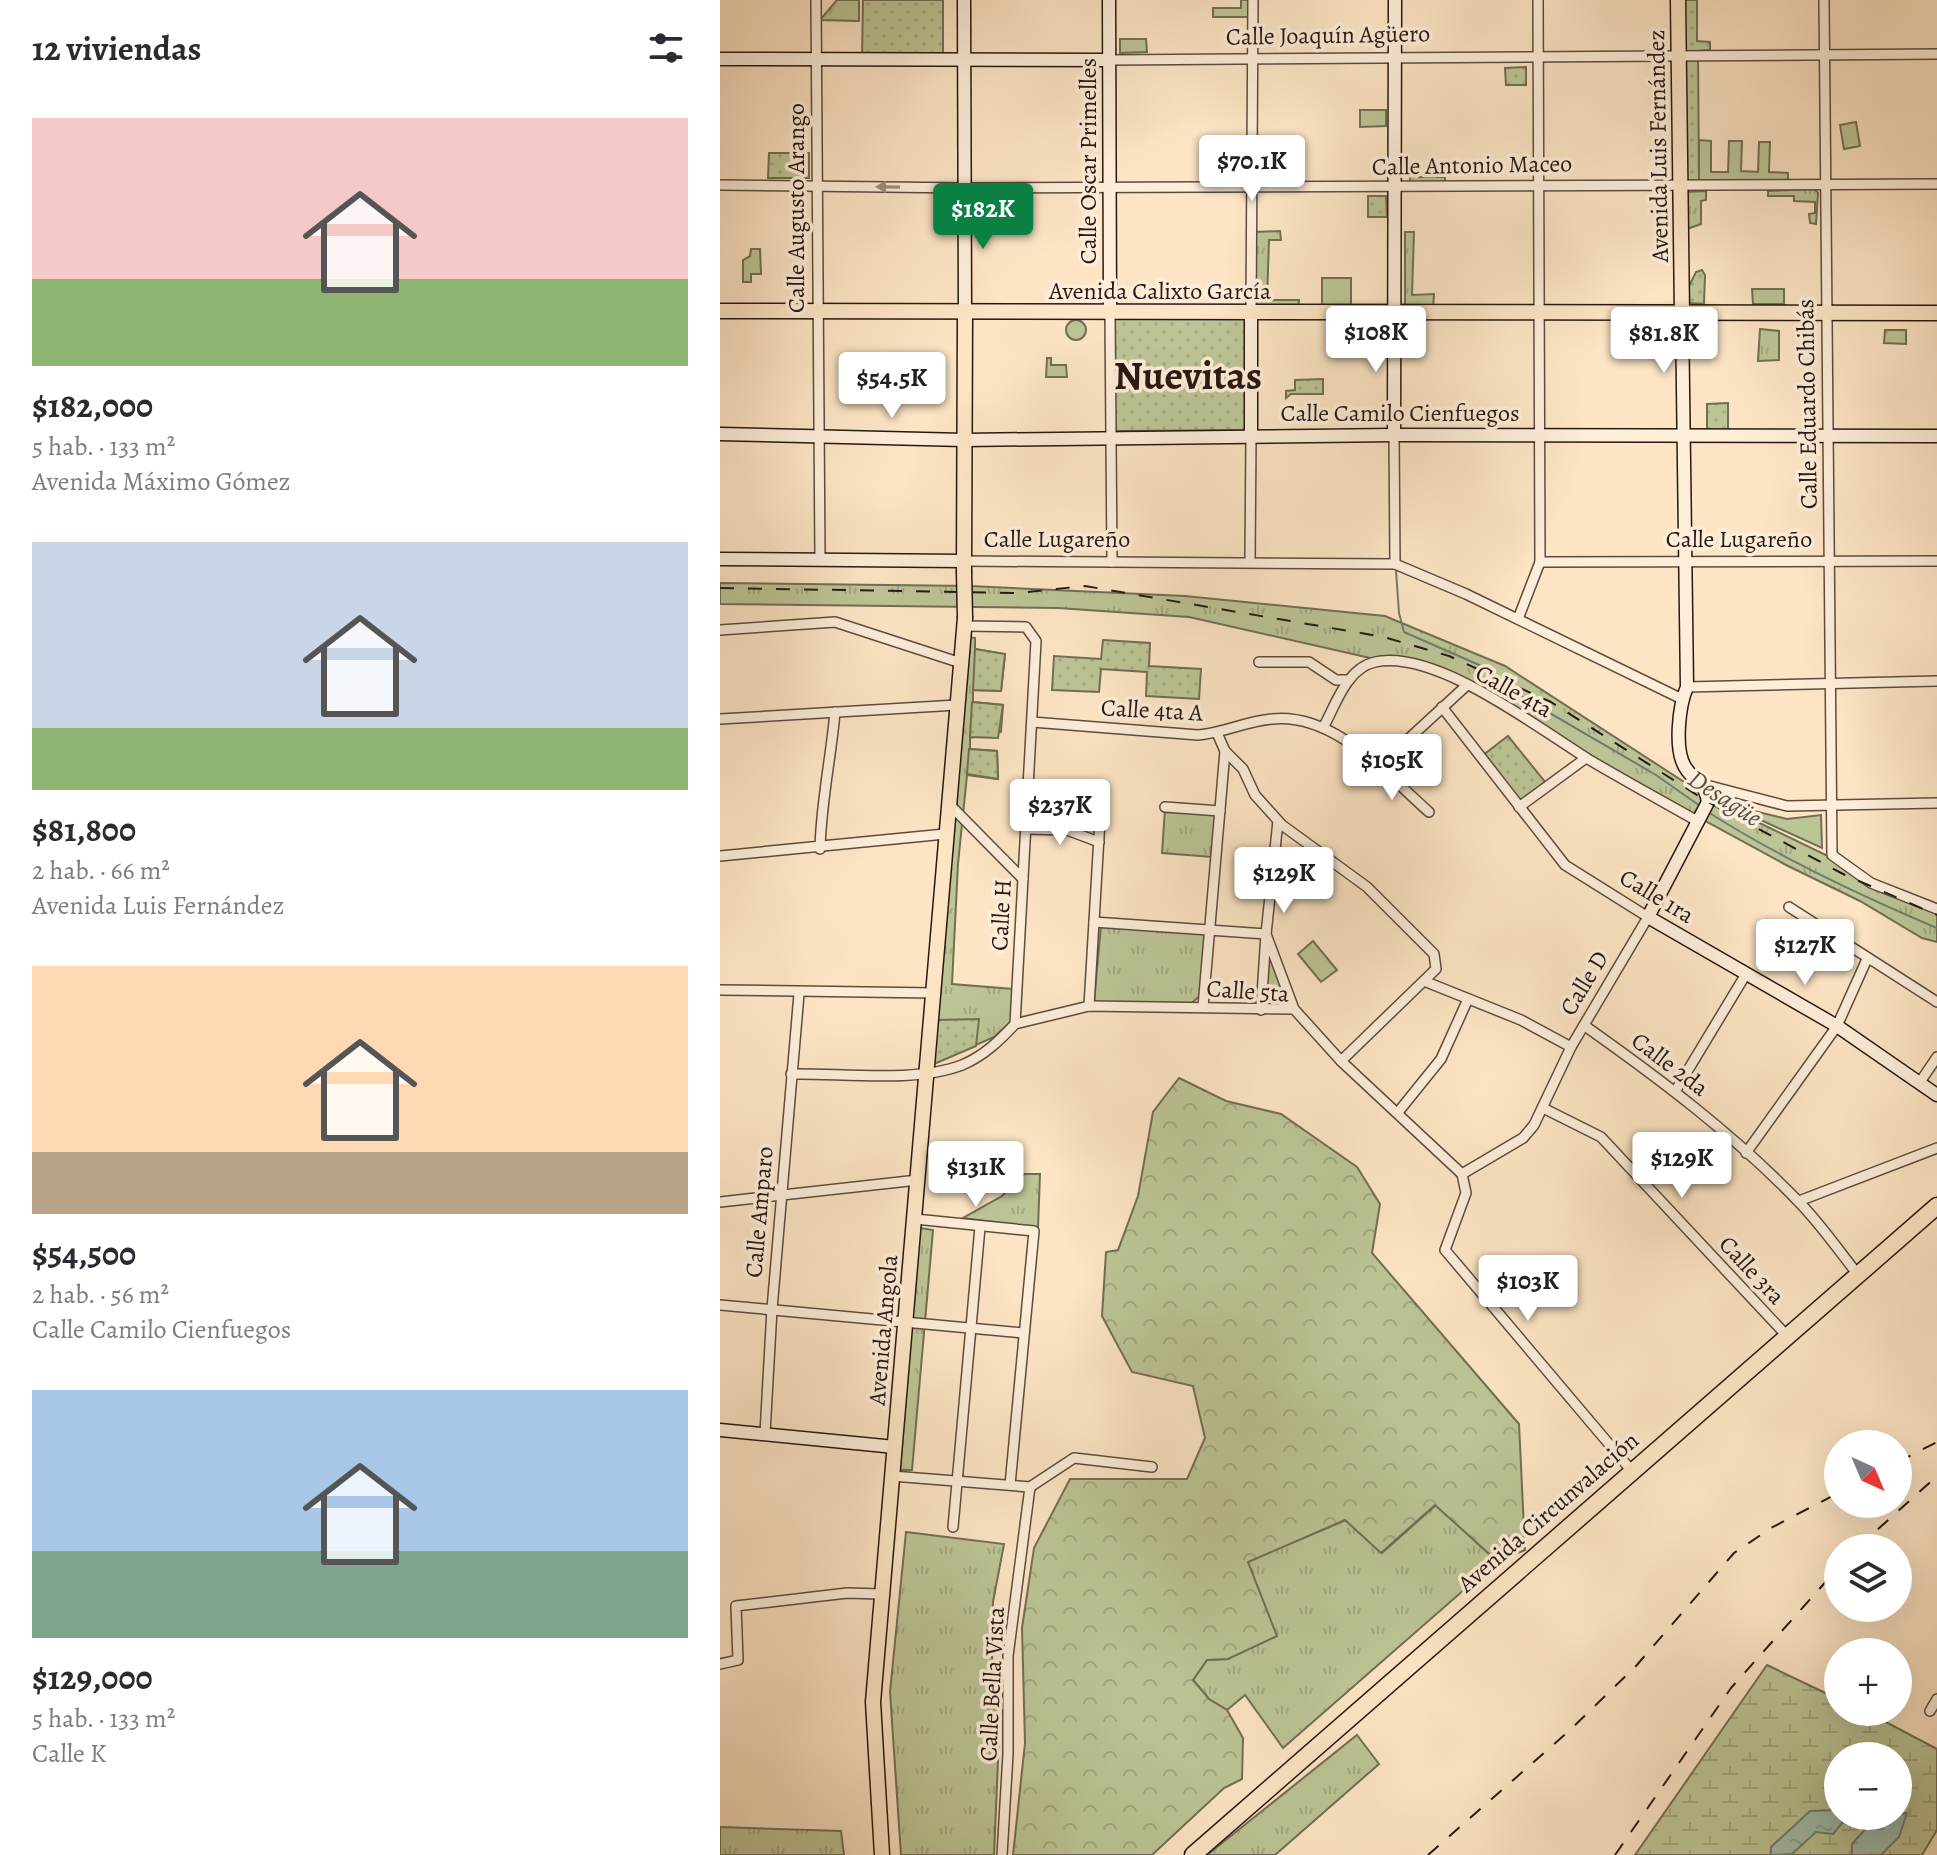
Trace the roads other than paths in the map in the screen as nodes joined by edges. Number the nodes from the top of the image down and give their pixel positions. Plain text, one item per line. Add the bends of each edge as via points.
1 (816, 0) edge
2 (964, 0) edge
3 (1109, 0) edge
4 (1253, 0) edge
5 (1395, 0) edge
6 (1538, 0) edge
7 (1678, 0) edge
8 (1824, 0) edge
9 (1937, 54) edge
10 (1679, 55) junction
11 (1824, 55) junction
12 (1395, 56) junction
13 (1538, 56) junction
14 (1253, 58) junction
15 (720, 59) edge
16 (815, 60) junction
17 (1110, 60) junction
18 (964, 63) junction
19 (1538, 183) junction
20 (1680, 184) junction
21 (1937, 184) edge
22 (720, 185) edge
23 (1825, 185) junction
24 (815, 187) junction
25 (1108, 187) junction
26 (1252, 187) junction
27 (1396, 187) junction
28 (966, 188) junction
29 (720, 311) edge
30 (1540, 311) junction
31 (816, 312) junction
32 (1251, 312) junction
33 (1110, 313) junction
34 (1394, 313) junction
35 (1937, 313) edge
36 (965, 314) junction
37 (1682, 314) junction
38 (1826, 314) junction
39 (720, 434) edge
40 (1394, 435) junction
41 (1540, 435) junction
42 (1681, 435) junction
43 (1251, 436) junction
44 (1827, 436) junction
45 (1937, 436) edge
46 (818, 437) junction
47 (1110, 437) junction
48 (964, 440) junction
49 (720, 559) edge
50 (820, 560) junction
51 (1250, 560) junction
52 (1686, 561) junction
53 (1828, 561) junction
54 (1937, 561) edge
55 (1112, 562) junction
56 (1540, 562) junction
57 (1395, 564) junction
58 (964, 566) junction
59 (1518, 619) junction
60 (964, 622) junction
61 (720, 630) edge
62 (1259, 662) dead end
63 (961, 663) junction
64 (1349, 680) junction
65 (1937, 681) edge
66 (1828, 682) junction
67 (1466, 686) junction
68 (1685, 693) junction
69 (957, 705) junction
70 (1442, 707) junction
71 (835, 712) junction
72 (720, 719) edge
73 (1032, 722) junction
74 (1324, 726) junction
75 (1217, 733) junction
76 (1225, 751) junction
77 (1586, 758) junction
78 (1378, 767) junction
79 (1706, 785) junction
80 (1102, 786) dead end
81 (948, 803) junction
82 (1937, 803) edge
83 (1830, 804) junction
84 (1165, 807) dead end
85 (1519, 807) junction
86 (1220, 811) junction
87 (1429, 812) dead end
88 (1703, 814) junction
89 (1278, 821) junction
90 (1026, 829) junction
91 (945, 834) junction
92 (1099, 842) junction
93 (820, 849) junction
94 (720, 856) edge
95 (1023, 879) junction
96 (1789, 907) dead end
97 (1937, 909) edge
98 (1648, 917) junction
99 (1094, 922) junction
100 (1210, 930) junction
101 (1266, 934) junction
102 (1867, 959) junction
103 (1746, 974) junction
104 (1424, 981) junction
105 (720, 990) edge
106 (934, 993) junction
107 (799, 994) junction
108 (1468, 999) junction
109 (1937, 1002) edge
110 (1089, 1006) junction
111 (1203, 1007) junction
112 (1294, 1009) junction
113 (1261, 1010) junction
114 (1015, 1024) junction
115 (1585, 1026) junction
116 (1837, 1026) junction
117 (1571, 1047) junction
118 (1937, 1057) edge
119 (1341, 1061) junction
120 (928, 1073) junction
121 (791, 1074) junction
122 (1920, 1082) junction
123 (1676, 1090) junction
124 (1937, 1095) edge
125 (1543, 1108) junction
126 (1399, 1111) junction
127 (1937, 1148) edge
128 (1746, 1153) junction
129 (1462, 1174) junction
130 (918, 1180) junction
131 (780, 1196) junction
132 (1799, 1201) junction
133 (720, 1202) edge
134 (1937, 1206) edge
135 (915, 1219) junction
136 (980, 1227) junction
137 (1859, 1276) junction
138 (720, 1305) edge
139 (772, 1309) junction
140 (906, 1321) junction
141 (971, 1328) junction
142 (1023, 1333) junction
143 (1788, 1337) junction
144 (720, 1430) edge
145 (765, 1433) junction
146 (895, 1447) junction
147 (1152, 1467) dead end
148 (1631, 1470) junction
149 (892, 1476) junction
150 (957, 1479) junction
151 (1010, 1485) junction
152 (1030, 1487) junction
153 (953, 1527) dead end
154 (881, 1594) junction
155 (720, 1664) edge
156 (1937, 1699) edge
157 (1930, 1711) dead end
158 (882, 1855) edge
159 (1002, 1855) edge
160 (1193, 1855) edge

1 - 16 street, Calle Augusto Arango
2 - 18 main road
3 - 17 main road, Calle Oscar Primelles
4 - 14 street
5 - 12 main road
6 - 13 street
7 - 10 main road, Avenida Luis Fernández
8 - 11 street, Calle Eduardo Chibás
9 - 11 street, Calle Joaquín Agüero
10 - 11 street, Calle Joaquín Agüero
10 - 13 street, Calle Joaquín Agüero
10 - 20 main road, Avenida Luis Fernández
11 - 23 street, Calle Eduardo Chibás
12 - 13 street, Calle Joaquín Agüero
12 - 14 street, Calle Joaquín Agüero
12 - 27 main road
13 - 19 street
14 - 17 street, Calle Joaquín Agüero
14 - 26 street
15 - 16 main road, Calle Joaquín Agüero
16 - 18 main road, Calle Joaquín Agüero
16 - 24 street, Calle Augusto Arango
17 - 18 main road, Calle Joaquín Agüero
17 - 25 main road, Calle Oscar Primelles
18 - 28 main road
19 - 20 street, Calle Antonio Maceo
19 - 27 street, Calle Antonio Maceo
19 - 30 street
20 - 23 street, Calle Antonio Maceo
20 - 37 main road, Avenida Luis Fernández
21 - 23 street, Calle Antonio Maceo
22 - 24 street, Calle Antonio Maceo
23 - 38 street, Calle Eduardo Chibás
28 -> 24 street, Calle Antonio Maceo
24 - 31 street, Calle Augusto Arango
25 - 26 street, Calle Antonio Maceo
25 - 28 street, Calle Antonio Maceo
25 - 33 main road, Calle Oscar Primelles
26 - 27 street, Calle Antonio Maceo
26 - 32 street
27 - 34 main road
28 - 36 main road
29 - 31 main road, Avenida Calixto García
30 - 34 main road, Avenida Calixto García
30 - 37 main road, Avenida Calixto García
30 - 41 street
31 - 36 main road, Avenida Calixto García
31 - 46 street, Calle Augusto Arango
32 - 33 main road, Avenida Calixto García
32 - 34 main road, Avenida Calixto García
32 - 43 main road
33 - 36 main road, Avenida Calixto García
33 - 47 street, Calle Oscar Primelles
34 - 40 main road
35 - 38 main road, Avenida Calixto García
36 - 48 main road, Avenida Angola
37 - 38 main road, Avenida Calixto García
37 - 42 main road, Avenida Luis Fernández
38 - 44 street, Calle Eduardo Chibás
39 - 46 main road, Calle Camilo Cienfuegos
40 - 41 main road, Calle Camilo Cienfuegos
40 - 43 main road, Calle Camilo Cienfuegos
40 - 57 street
41 - 42 main road, Calle Camilo Cienfuegos
41 - 56 street
42 - 44 main road, Calle Camilo Cienfuegos
42 - 52 main road, Avenida Luis Fernández
43 - 47 main road, Calle Camilo Cienfuegos
43 - 51 street
44 - 45 main road, Calle Camilo Cienfuegos
44 - 53 street, Calle Eduardo Chibás
46 - 48 main road, Calle Camilo Cienfuegos
46 - 50 street, Calle Augusto Arango
47 - 48 main road, Calle Camilo Cienfuegos
47 - 55 street, Calle Oscar Primelles
48 - 58 main road, Avenida Angola
49 - 50 main road, Calle Lugareño
50 - 58 main road, Calle Lugareño
51 - 55 street, Calle Lugareño
51 - 57 street, Calle Lugareño
52 - 53 street, Calle Lugareño
52 - 56 street, Calle Lugareño
52 - 68 main road, Avenida Luis Fernández
53 - 54 street, Calle Lugareño
53 - 66 street, Calle Eduardo Chibás
55 - 58 street, Calle Lugareño
56 - 59 street
57 - 59 street
58 - 60 main road, Avenida Angola, bridge
59 - 68 street
60 - 63 main road, Avenida Angola
60 - 73 street, Calle H via 1026,627 1036,641
61 - 63 street via 835,622
62 - 64 street via 1309,662 1336,680
63 - 69 main road, Avenida Angola
64 - 67 street, Calle 4ta via 1375,662 1418,663
64 - 74 street
65 - 66 street
66 - 68 street
66 - 83 street, Calle Eduardo Chibás
67 - 70 street
67 - 77 street, Calle 4ta via 1519,713
68 - 79 main road, Avenida Luis Fernández via 1680,753 1685,768
69 - 71 street
69 - 81 main road, Avenida Angola
70 - 78 street
70 - 85 street, Calle 1ra
71 - 72 street
71 - 93 street
73 - 75 street, Calle 4ta A
73 - 90 street, Calle H
74 - 75 street, Calle 4ta A via 1275,719
74 - 78 street, Calle 4ta A
75 - 76 street
76 - 86 street
76 - 89 street
77 - 85 street
77 - 88 street, Calle 4ta
78 - 87 street, Calle 4ta A
79 - 83 street via 1787,806
79 - 88 main road
80 - 92 street
81 - 91 main road, Avenida Angola
81 - 95 street
82 - 83 street
83 - 97 street, Calle Eduardo Chibás via 1832,855 1871,883
84 - 86 street
85 - 98 street, Calle 1ra via 1565,865
86 - 100 street
88 - 98 main road, Calle D
89 - 101 street
89 - 104 street via 1367,887 1429,949 1437,966
90 - 92 street via 1067,830
90 - 95 street, Calle H
91 - 93 street
91 - 106 main road, Avenida Angola
92 - 99 street
93 - 94 street
95 - 114 street, Calle H
96 - 102 street
98 - 103 main road, Calle 1ra
98 - 115 street, Calle D
99 - 100 street
99 - 110 street
100 - 101 street
100 - 111 street
101 - 112 street
101 - 113 street
102 - 109 street
102 - 116 street
103 - 116 main road, Calle 1ra
103 - 123 street
104 - 108 street
104 - 119 street
105 - 107 street
106 - 107 street
106 - 120 main road, Avenida Angola
107 - 121 street, Calle Amparo
108 - 117 street
108 - 126 street via 1441,1059
110 - 111 street, Calle 5ta
110 - 114 street, Calle 5ta
111 - 113 street, Calle 5ta
112 - 113 street, Calle 5ta
112 - 119 street, Calle 5ta
114 - 120 street via 994,1046 963,1065
115 - 117 street, Calle D
115 - 123 street, Calle 2da
116 - 122 main road, Calle 1ra
116 - 128 street
117 - 125 street, Calle D
118 - 122 street
119 - 126 street, Calle 5ta
120 - 121 street
120 - 130 main road, Avenida Angola
121 - 131 street, Calle Amparo
122 - 124 main road, Calle 1ra
123 - 128 street, Calle 2da
125 - 129 street, Calle D via 1523,1138
125 - 143 street, Calle 3ra via 1601,1137
126 - 129 street, Calle 5ta
127 - 132 street
128 - 132 street, Calle 2da
129 - 148 street via 1466,1193 1445,1250
130 - 131 street
130 - 135 main road, Avenida Angola
131 - 133 street
131 - 139 street, Calle Amparo
132 - 137 street, Calle 2da
134 - 137 highway, Avenida Circunvalación
135 - 136 street
135 - 140 main road, Avenida Angola
136 - 141 street
136 - 142 street via 1034,1231
137 - 143 highway, Avenida Circunvalación
138 - 139 street
139 - 140 street
139 - 145 street, Calle Amparo
140 - 141 street
140 - 146 main road, Avenida Angola
141 - 142 street
141 - 150 street
142 - 151 street
143 - 148 highway, Avenida Circunvalación
144 - 145 main road
145 - 146 main road
146 - 149 main road, Avenida Angola
147 - 152 street via 1074,1458
148 - 160 highway, Avenida Circunvalación
149 - 150 street
149 - 154 main road, Avenida Angola
150 - 151 street
150 - 153 street
151 - 152 street
152 - 159 street, Calle Bella Vista via 1008,1656
154 - 155 street via 736,1606 738,1660
154 - 158 main road, Avenida Angola via 873,1702
156 - 157 street

